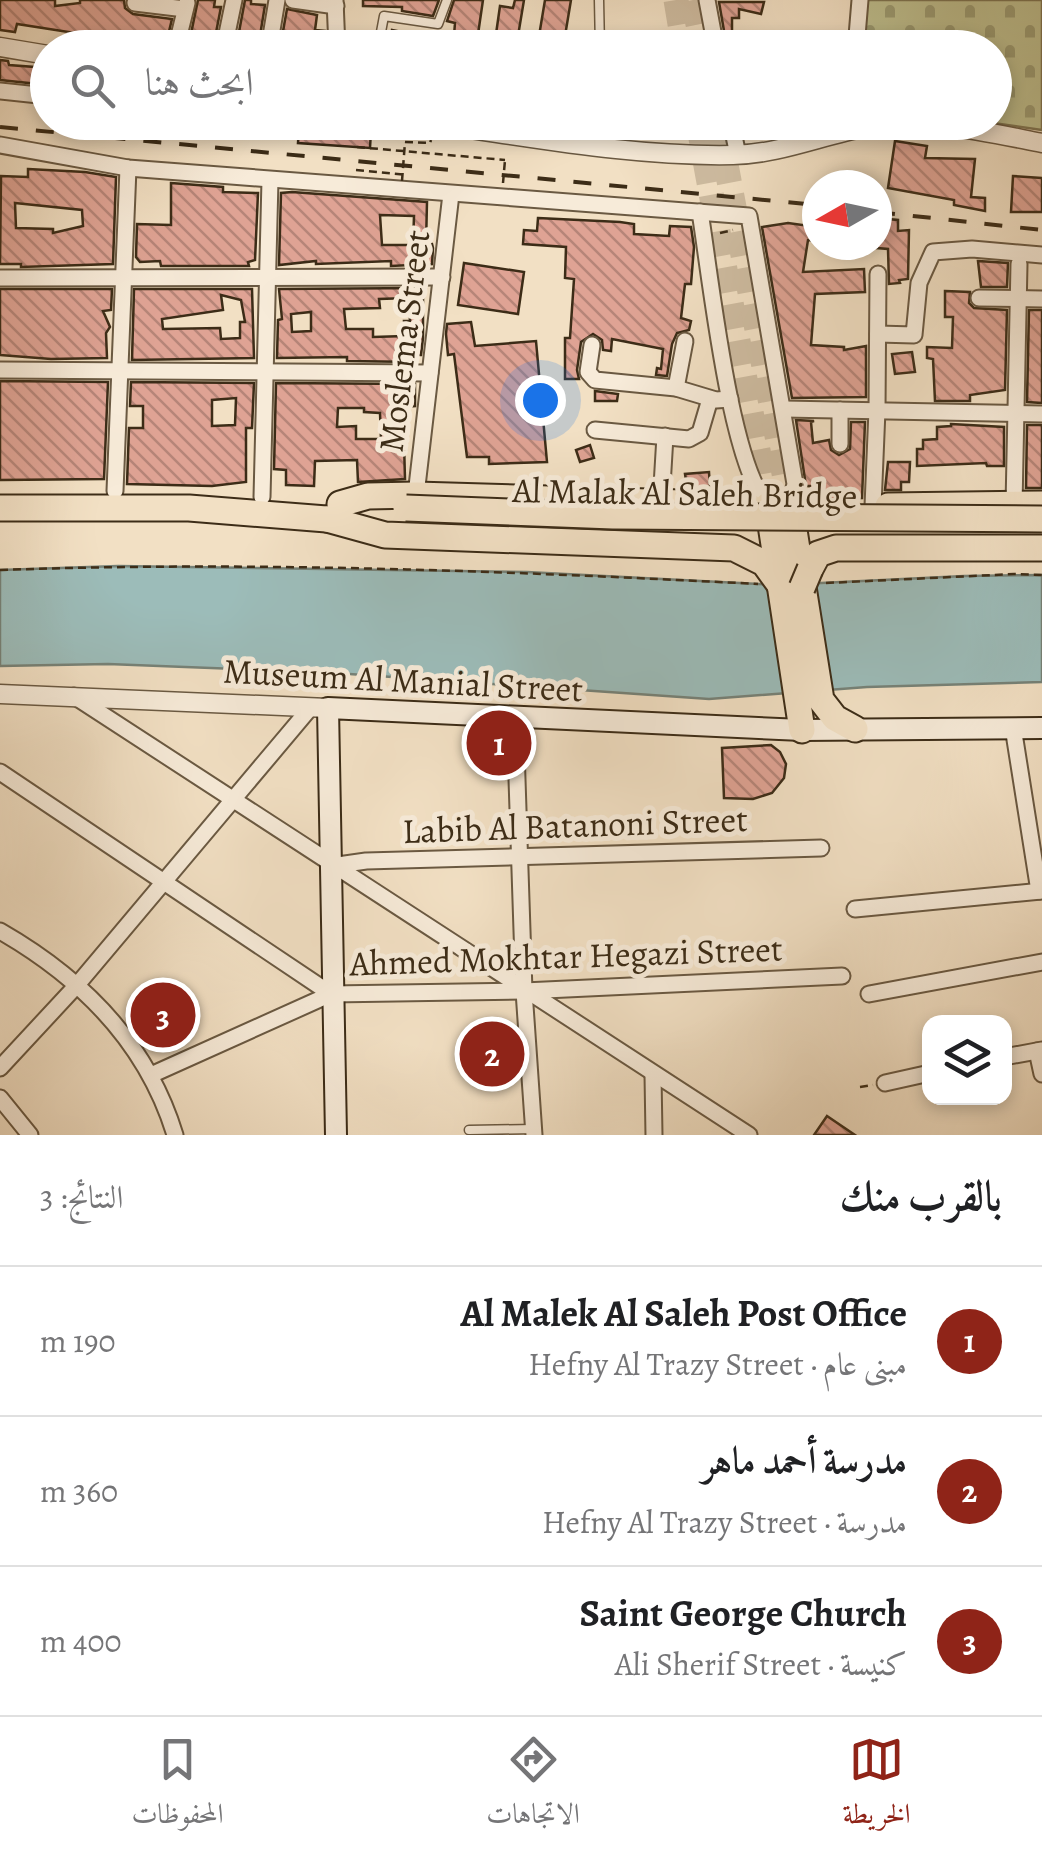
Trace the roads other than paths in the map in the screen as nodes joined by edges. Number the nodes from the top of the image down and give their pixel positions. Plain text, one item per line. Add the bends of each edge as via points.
1 (234, 0) edge
2 (277, 0) edge
3 (292, 0) edge
4 (447, 0) edge
5 (599, 0) edge
6 (707, 0) edge
7 (860, 0) edge
8 (135, 3) dead end
9 (335, 3) edge
10 (186, 4) edge
11 (180, 30) edge
12 (228, 30) edge
13 (272, 30) edge
14 (336, 30) edge
15 (381, 30) edge
16 (600, 30) edge
17 (713, 30) edge
18 (858, 30) edge
19 (0, 47) edge
20 (30, 52) edge
21 (0, 91) edge
22 (30, 94) edge
23 (1012, 139) edge
24 (546, 140) edge
25 (735, 140) edge
26 (813, 140) edge
27 (1042, 143) edge
28 (0, 145) edge
29 (738, 154) junction
30 (128, 168) junction
31 (270, 180) junction
32 (452, 194) junction
33 (700, 212) junction
34 (1042, 255) edge
35 (1020, 264) dead end
36 (878, 274) dead end
37 (124, 276) junction
38 (442, 276) junction
39 (268, 277) junction
40 (0, 278) edge
41 (979, 298) dead end
42 (1019, 299) junction
43 (1042, 299) edge
44 (878, 334) junction
45 (685, 340) dead end
46 (592, 345) dead end
47 (120, 369) junction
48 (0, 370) edge
49 (265, 372) junction
50 (430, 373) junction
51 (676, 388) junction
52 (710, 399) junction
53 (730, 399) junction
54 (784, 408) junction
55 (840, 410) junction
56 (878, 410) junction
57 (1016, 413) junction
58 (1042, 414) edge
59 (594, 430) dead end
60 (664, 436) junction
61 (840, 444) dead end
62 (115, 491) junction
63 (0, 493) edge
64 (416, 495) junction
65 (262, 497) junction
66 (673, 503) junction
67 (1042, 504) edge
68 (779, 505) junction
69 (1014, 505) junction
70 (873, 506) junction
71 (0, 508) edge
72 (333, 512) junction
73 (1042, 519) edge
74 (1042, 534) edge
75 (686, 546) junction
76 (872, 547) junction
77 (1042, 548) edge
78 (788, 575) junction
79 (0, 694) edge
80 (74, 696) junction
81 (808, 705) junction
82 (320, 708) junction
83 (515, 719) junction
84 (1013, 728) junction
85 (1042, 728) edge
86 (855, 729) joint
87 (0, 772) edge
88 (233, 800) junction
89 (821, 848) dead end
90 (520, 858) junction
91 (331, 866) junction
92 (165, 882) junction
93 (1040, 891) edge
94 (855, 909) dead end
95 (0, 932) edge
96 (1042, 962) edge
97 (842, 976) dead end
98 (77, 985) junction
99 (524, 991) junction
100 (331, 994) junction
101 (869, 994) dead end
102 (1040, 1050) edge
103 (1012, 1056) edge
104 (0, 1068) edge
105 (1042, 1074) edge
106 (652, 1075) junction
107 (922, 1075) edge
108 (152, 1076) junction
109 (884, 1082) dead end
110 (0, 1098) edge
111 (470, 1130) dead end
112 (534, 1132) edge
113 (30, 1135) edge
114 (174, 1135) edge
115 (336, 1135) edge
116 (654, 1135) edge
117 (748, 1135) edge

1 - 12 street
2 - 13 street
3 - 9 street
4 - 15 lane via 438,24 384,16
5 - 16 lane
6 - 17 street
7 - 18 street
8 - 10 street
9 - 14 street
10 - 11 street
19 - 20 street
21 - 22 street
23 - 27 street
24 - 29 street
25 - 29 street
26 - 29 street
28 - 30 street
30 - 31 street
30 - 37 street
31 - 32 street
31 - 39 street
32 - 33 street
32 - 38 street, Moslema Street
33 - 53 street
33 - 54 street via 749,216
34 - 44 street via 933,252 919,284 914,334
35 - 42 street
36 - 44 street
37 - 39 street
37 - 40 street
37 - 47 street
38 - 39 street
38 - 50 street, Moslema Street
39 - 49 street
41 - 42 street
42 - 43 street
42 - 57 street
44 - 56 street
45 - 51 street
46 - 51 street via 591,378
47 - 48 street
47 - 49 street
47 - 62 street
49 - 50 street
49 - 65 street
50 - 64 street, Moslema Street
51 - 52 street
52 - 53 street
52 - 60 street via 696,436
53 - 68 street via 751,482
54 - 55 street
54 - 68 street via 795,484
55 - 56 street
55 - 61 street
56 - 57 street
56 - 70 street
57 - 58 street
57 - 69 street
59 - 60 street
60 - 66 street
62 - 63 highway
62 - 65 highway
64 - 66 highway
64 - 72 highway via 368,496
65 - 72 highway
66 - 68 highway
66 - 75 highway
67 - 69 highway
68 - 70 highway
68 - 78 highway
69 - 70 highway
70 - 76 highway via 863,526
71 - 72 highway
72 - 73 highway, Al Malak Al Saleh Bridge, bridge
72 - 74 highway, Al Malak Al Saleh Bridge via 407,525
72 - 75 highway via 386,535
75 - 78 highway via 734,548
76 - 77 highway
76 - 78 highway via 826,550
78 - 81 highway
79 - 80 street, Museum Al Manial Street
80 - 82 street, Museum Al Manial Street
80 - 88 street
81 - 83 main road, Museum Al Manial Street
81 - 86 highway
82 - 83 main road, Museum Al Manial Street
82 - 88 street
82 - 91 main road
83 - 90 street
84 - 85 main road
84 - 86 main road
84 - 93 street
87 - 92 street, Ahmed Mokhtar Hegazi Street
88 - 91 street
88 - 92 street
89 - 90 street, Labib Al Batanoni Street
90 - 91 street, Labib Al Batanoni Street
90 - 99 street
91 - 99 street
91 - 100 main road
92 - 98 street
92 - 100 street, Ahmed Mokhtar Hegazi Street
93 - 94 street
95 - 98 street
96 - 101 street
97 - 99 street, Ahmed Mokhtar Hegazi Street
98 - 104 street
98 - 108 street via 116,1022
99 - 100 street, Ahmed Mokhtar Hegazi Street
99 - 106 street
99 - 112 street
100 - 108 street
100 - 115 main road
102 - 103 street
102 - 105 street
106 - 116 street
106 - 117 street
107 - 109 street
108 - 114 street
110 - 113 street
111 - 112 lane

